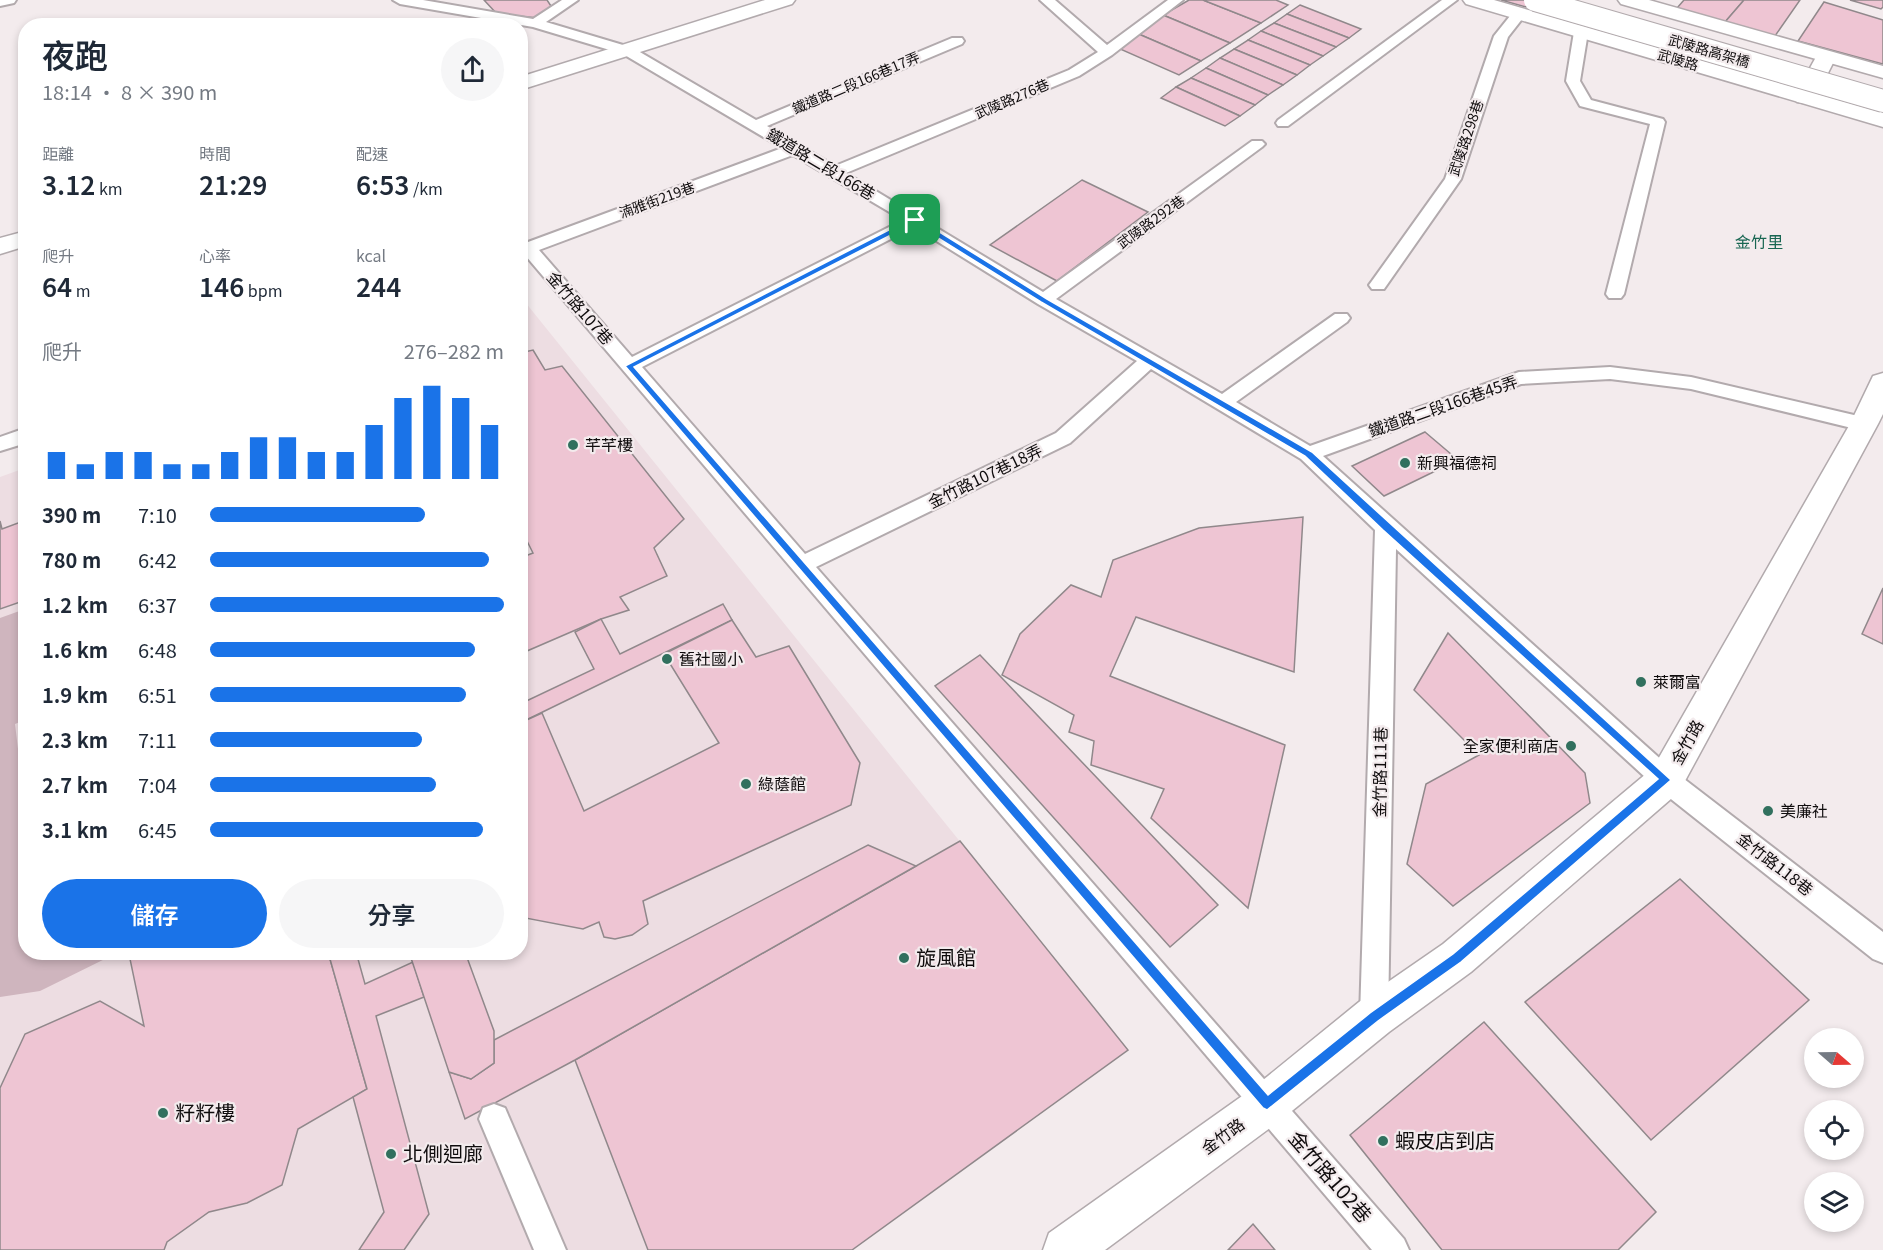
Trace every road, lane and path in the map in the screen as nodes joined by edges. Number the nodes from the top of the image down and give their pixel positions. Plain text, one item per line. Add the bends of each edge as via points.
1 (9, 0) edge
2 (399, 0) edge
3 (571, 0) edge
4 (785, 0) edge
5 (1047, 0) edge
6 (1176, 0) edge
7 (1450, 0) edge
8 (1473, 0) edge
9 (1535, 0) edge
10 (1591, 0) edge
11 (0, 2) edge
12 (1639, 2) edge
13 (1519, 14) junction
14 (505, 18) edge
15 (528, 22) edge
16 (535, 23) junction
17 (1581, 32) junction
18 (957, 41) dead end
19 (628, 51) junction
20 (1107, 52) junction
21 (1826, 57) junction
22 (1883, 72) edge
23 (528, 82) edge
24 (1883, 84) edge
25 (1804, 98) junction
26 (1883, 101) edge
27 (1883, 120) edge
28 (1283, 123) dead end
29 (755, 126) junction
30 (1257, 144) dead end
31 (794, 149) junction
32 (834, 172) junction
33 (915, 220) junction
34 (18, 240) edge
35 (0, 246) edge
36 (528, 249) edge
37 (528, 254) edge
38 (1378, 285) dead end
39 (1615, 294) dead end
40 (1044, 300) junction
41 (1341, 318) dead end
42 (1150, 360) junction
43 (629, 366) junction
44 (1883, 383) edge
45 (1222, 403) junction
46 (1864, 424) junction
47 (18, 438) edge
48 (0, 444) edge
49 (1308, 454) junction
50 (1386, 527) junction
51 (801, 565) junction
52 (1666, 780) junction
53 (1883, 949) edge
54 (1374, 1017) junction
55 (1267, 1104) junction
56 (494, 1119) dead end
57 (550, 1250) edge
58 (1066, 1250) edge
59 (1394, 1250) edge

1 - 11 lane
2 - 14 lane, 鐵道路二段166巷
3 - 16 lane
4 - 19 main road
5 - 20 lane
6 - 20 lane, 武陵路276巷
7 - 28 lane
8 - 13 main road, 武陵路
9 - 26 main road, 武陵路高架橋, bridge
10 - 24 main road, 武陵路高架橋
12 - 21 main road
13 - 17 main road, 武陵路
13 - 38 lane, 武陵路298巷 via 1501,36 1453,179
15 - 16 lane, 鐵道路二段166巷
16 - 19 lane, 鐵道路二段166巷
17 - 25 main road, 武陵路
17 - 39 lane via 1573,81 1585,103 1658,122
18 - 29 lane, 鐵道路二段166巷17弄
19 - 23 main road
19 - 29 lane, 鐵道路二段166巷
20 - 32 lane, 武陵路276巷 via 1074,73
21 - 22 main road
21 - 25 main road
25 - 27 main road, 武陵路
29 - 31 lane, 鐵道路二段166巷
30 - 40 lane, 武陵路292巷
31 - 32 lane, 鐵道路二段166巷
31 - 36 lane, 湳雅街219巷
32 - 33 lane, 鐵道路二段166巷
33 - 40 lane, 鐵道路二段166巷
33 - 43 lane
34 - 35 main road
37 - 43 lane, 金竹路107巷
40 - 42 lane, 鐵道路二段166巷
41 - 45 lane
42 - 45 lane, 鐵道路二段166巷
42 - 51 lane, 金竹路107巷18弄 via 1063,438
43 - 51 lane, 金竹路107巷
44 - 46 main road, 金竹路
45 - 49 lane, 鐵道路二段166巷
46 - 49 lane, 鐵道路二段166巷45弄 via 1692,383 1610,372 1519,378
46 - 52 main road, 金竹路
47 - 48 lane
49 - 50 lane, 鐵道路二段166巷
50 - 52 lane, 鐵道路二段166巷
50 - 54 lane, 金竹路111巷
51 - 55 lane, 金竹路107巷
52 - 53 lane, 金竹路118巷
52 - 54 main road, 金竹路 via 1457,958
54 - 55 main road, 金竹路
55 - 58 main road, 金竹路
55 - 59 lane, 金竹路102巷
56 - 57 lane

